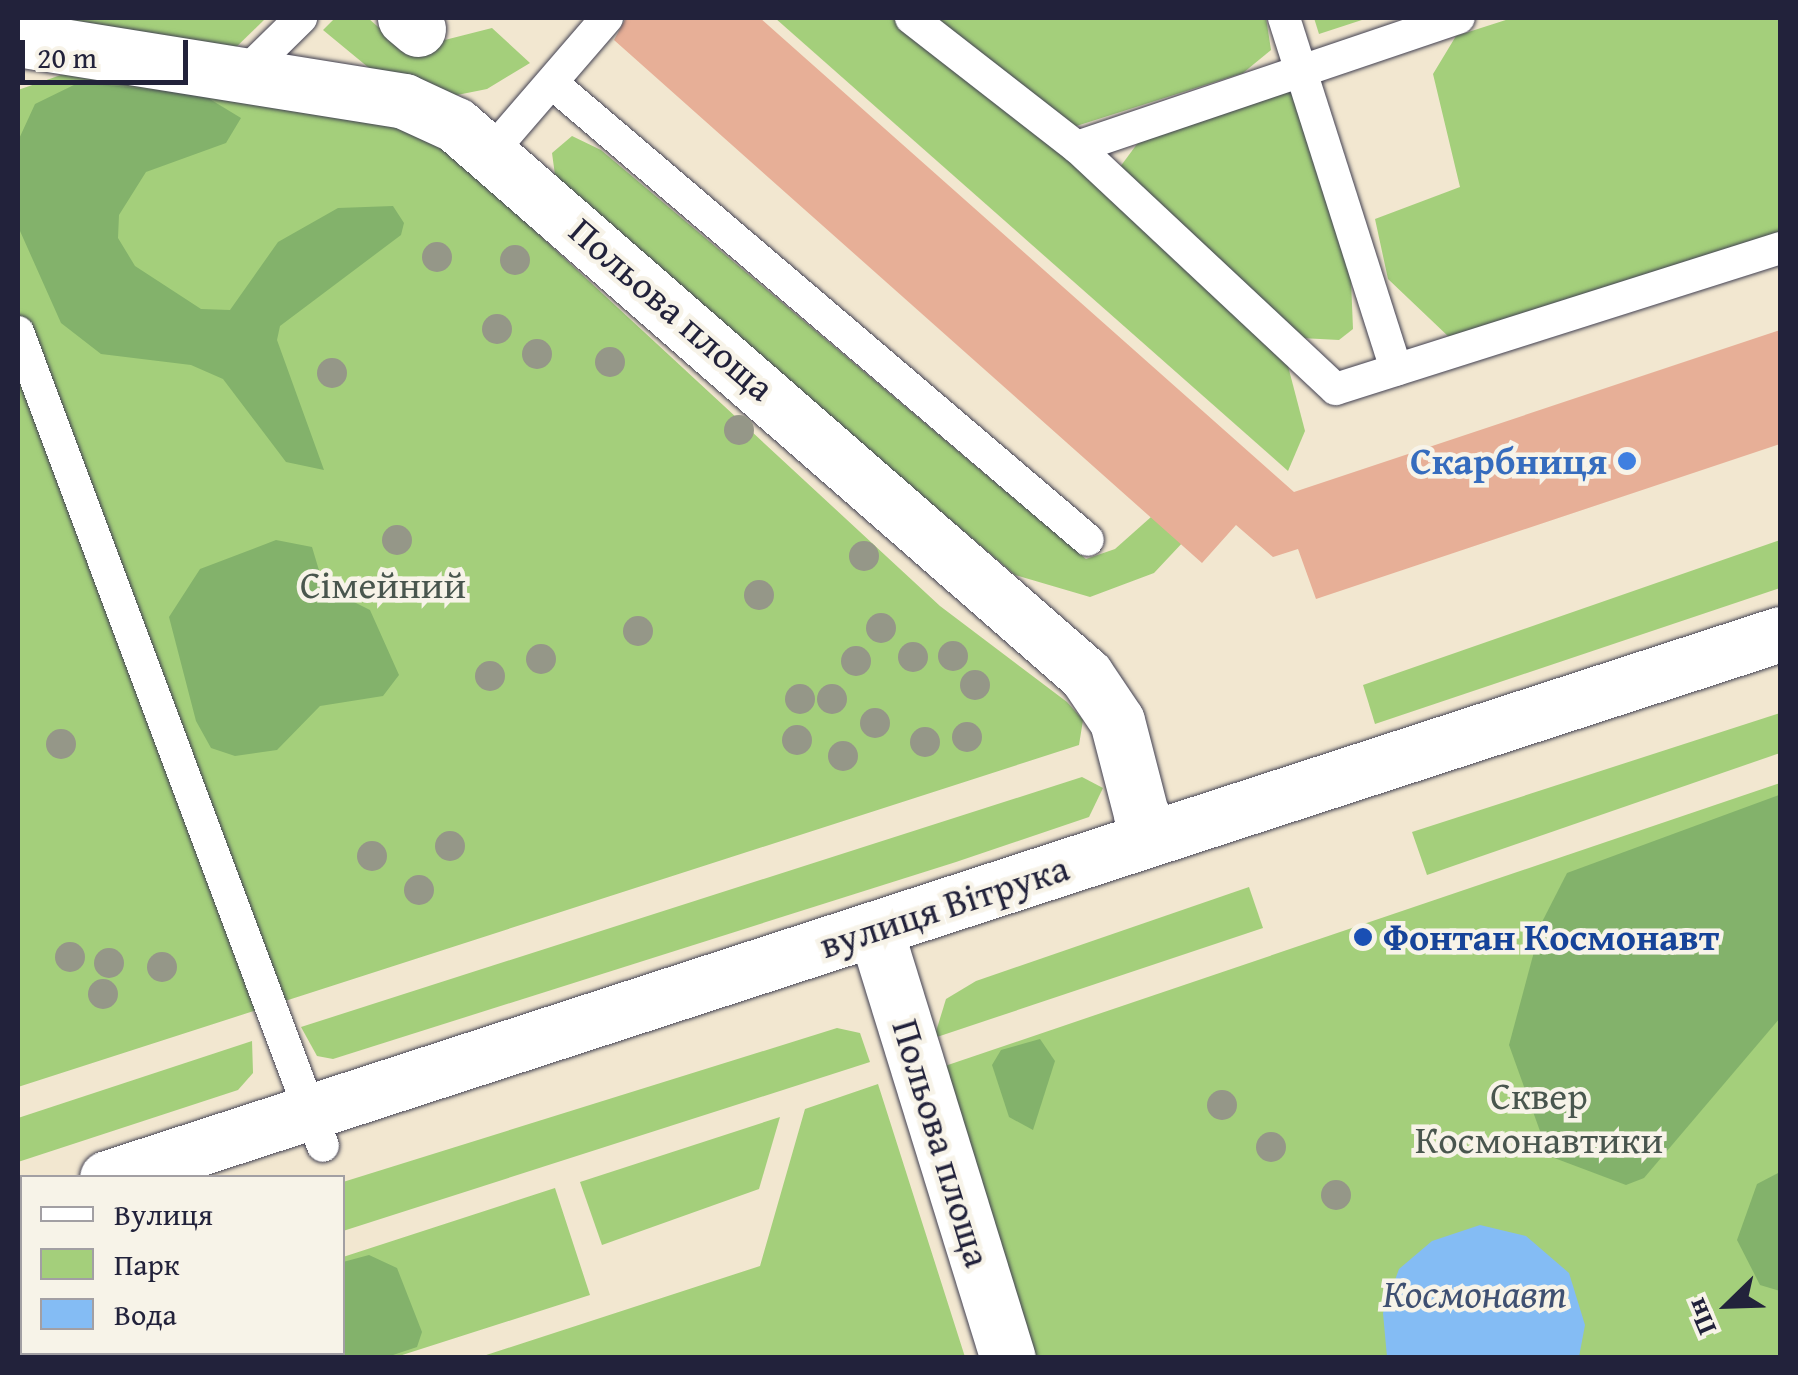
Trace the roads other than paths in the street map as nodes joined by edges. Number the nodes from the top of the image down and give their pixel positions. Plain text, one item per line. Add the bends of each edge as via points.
1 (301, 18) edge
2 (607, 18) edge
3 (911, 18) edge
4 (1284, 18) edge
5 (1458, 18) edge
6 (18, 39) edge
7 (1302, 70) junction
8 (242, 76) junction
9 (552, 83) junction
10 (1078, 146) junction
11 (492, 151) junction
12 (1780, 248) edge
13 (18, 332) edge
14 (1396, 370) junction
15 (1088, 540) dead end
16 (1780, 634) edge
17 (1780, 671) edge
18 (1157, 836) junction
19 (882, 946) junction
20 (316, 1128) junction
21 (120, 1175) edge
22 (231, 1175) edge
23 (1008, 1358) edge

1 - 8 lane
2 - 9 lane
3 - 10 lane
4 - 7 lane
5 - 7 lane
6 - 8 main road, Польова площа
7 - 10 lane
7 - 14 lane
8 - 11 main road, Польова площа via 404,101
9 - 11 lane
9 - 15 lane
10 - 14 lane via 1336,389
11 - 18 main road, Польова площа via 1086,675 1118,721 1140,814
12 - 14 lane
13 - 20 lane
16 - 18 main road, вулиця Вітрука
17 - 19 main road, вулиця Вітрука
18 - 19 main road, вулиця Вітрука
19 - 20 main road, вулиця Вітрука
19 - 23 main road, Польова площа
20 - 21 main road, вулиця Вітрука
20 - 22 main road, вулиця Вітрука

